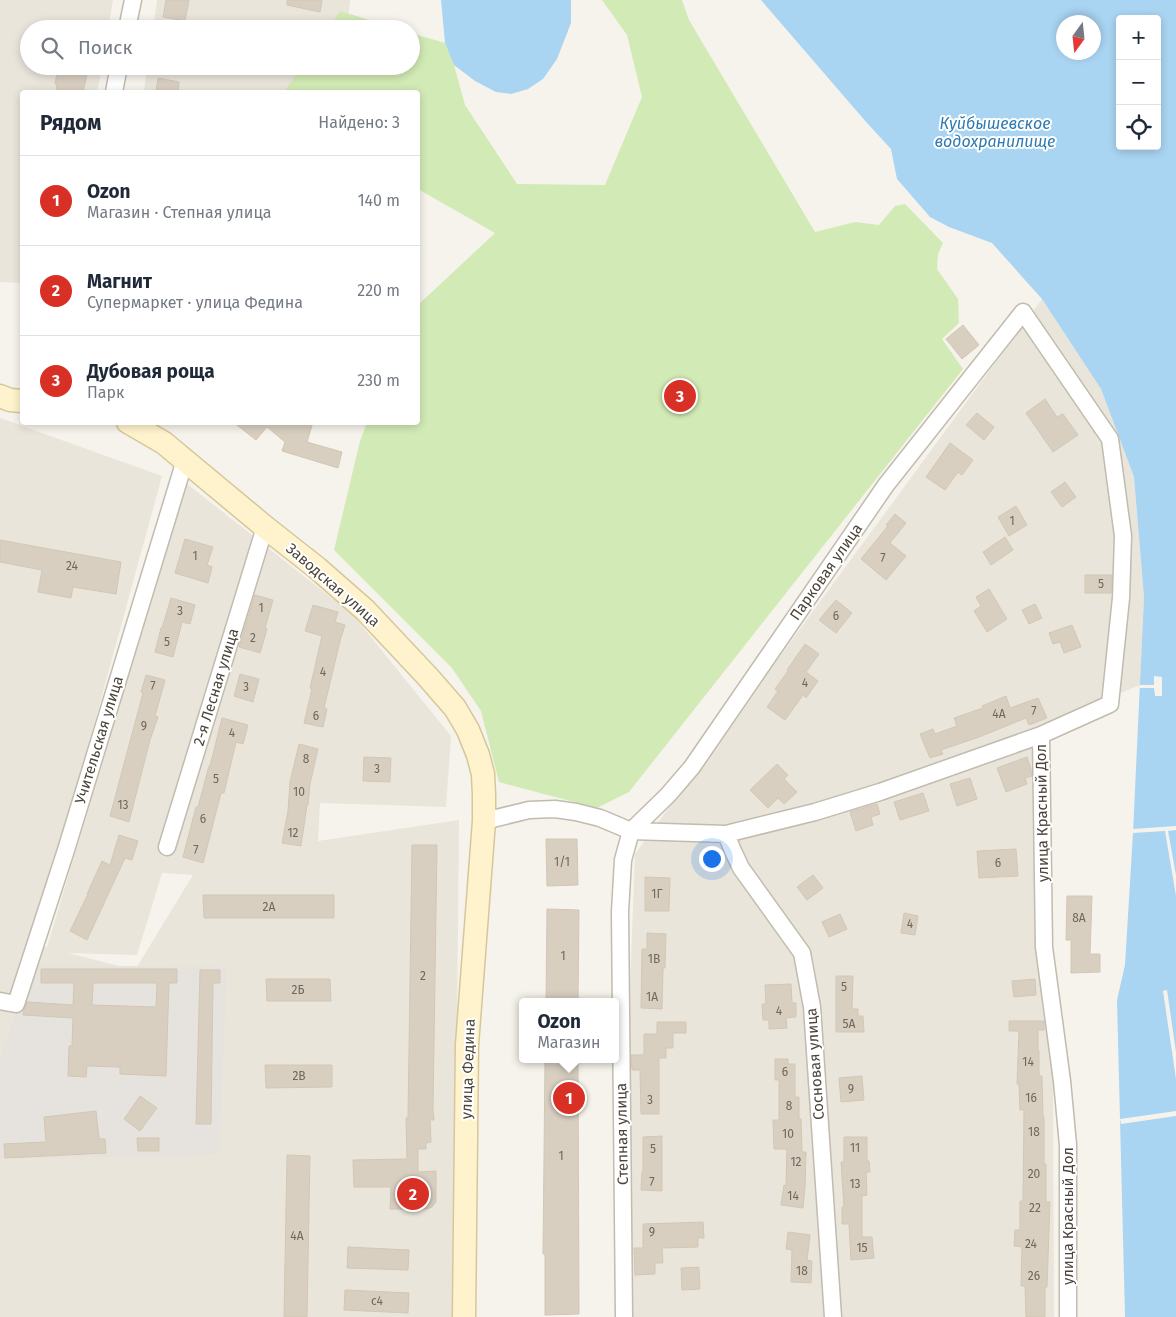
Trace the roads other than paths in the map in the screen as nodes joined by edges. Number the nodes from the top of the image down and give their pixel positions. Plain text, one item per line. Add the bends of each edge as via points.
1 (133, 0) edge
2 (129, 20) edge
3 (117, 75) edge
4 (114, 90) edge
5 (0, 396) edge
6 (20, 401) edge
7 (133, 425) edge
8 (185, 460) junction
9 (265, 528) junction
10 (1041, 735) junction
11 (484, 821) junction
12 (631, 831) junction
13 (726, 834) junction
14 (167, 847) dead end
15 (0, 1001) edge
16 (464, 1317) edge
17 (624, 1317) edge
18 (833, 1317) edge
19 (1068, 1317) edge

1 - 2 street
3 - 4 street
5 - 6 main road
7 - 8 main road, Заводская улица
8 - 9 main road, Заводская улица
8 - 15 street, Учительская улица via 16,1004
9 - 11 main road, Заводская улица via 366,610 455,708 468,730 483,774
9 - 14 street, 2-я Лесная улица
10 - 12 street, Парковая улица via 1110,704 1121,598 1123,536 1110,439 1023,312 886,485 692,767
10 - 13 street, улица Красный Дол via 880,792
10 - 19 street, улица Красный Дол via 1044,947 1068,1145
11 - 12 street, улица Красный Дол via 529,810 554,809 600,818
11 - 16 main road, улица Федина via 467,1045
12 - 13 street, улица Красный Дол
12 - 17 street, Степная улица via 623,860 620,912
13 - 18 street, Сосновая улица via 741,868 802,953 812,1007

